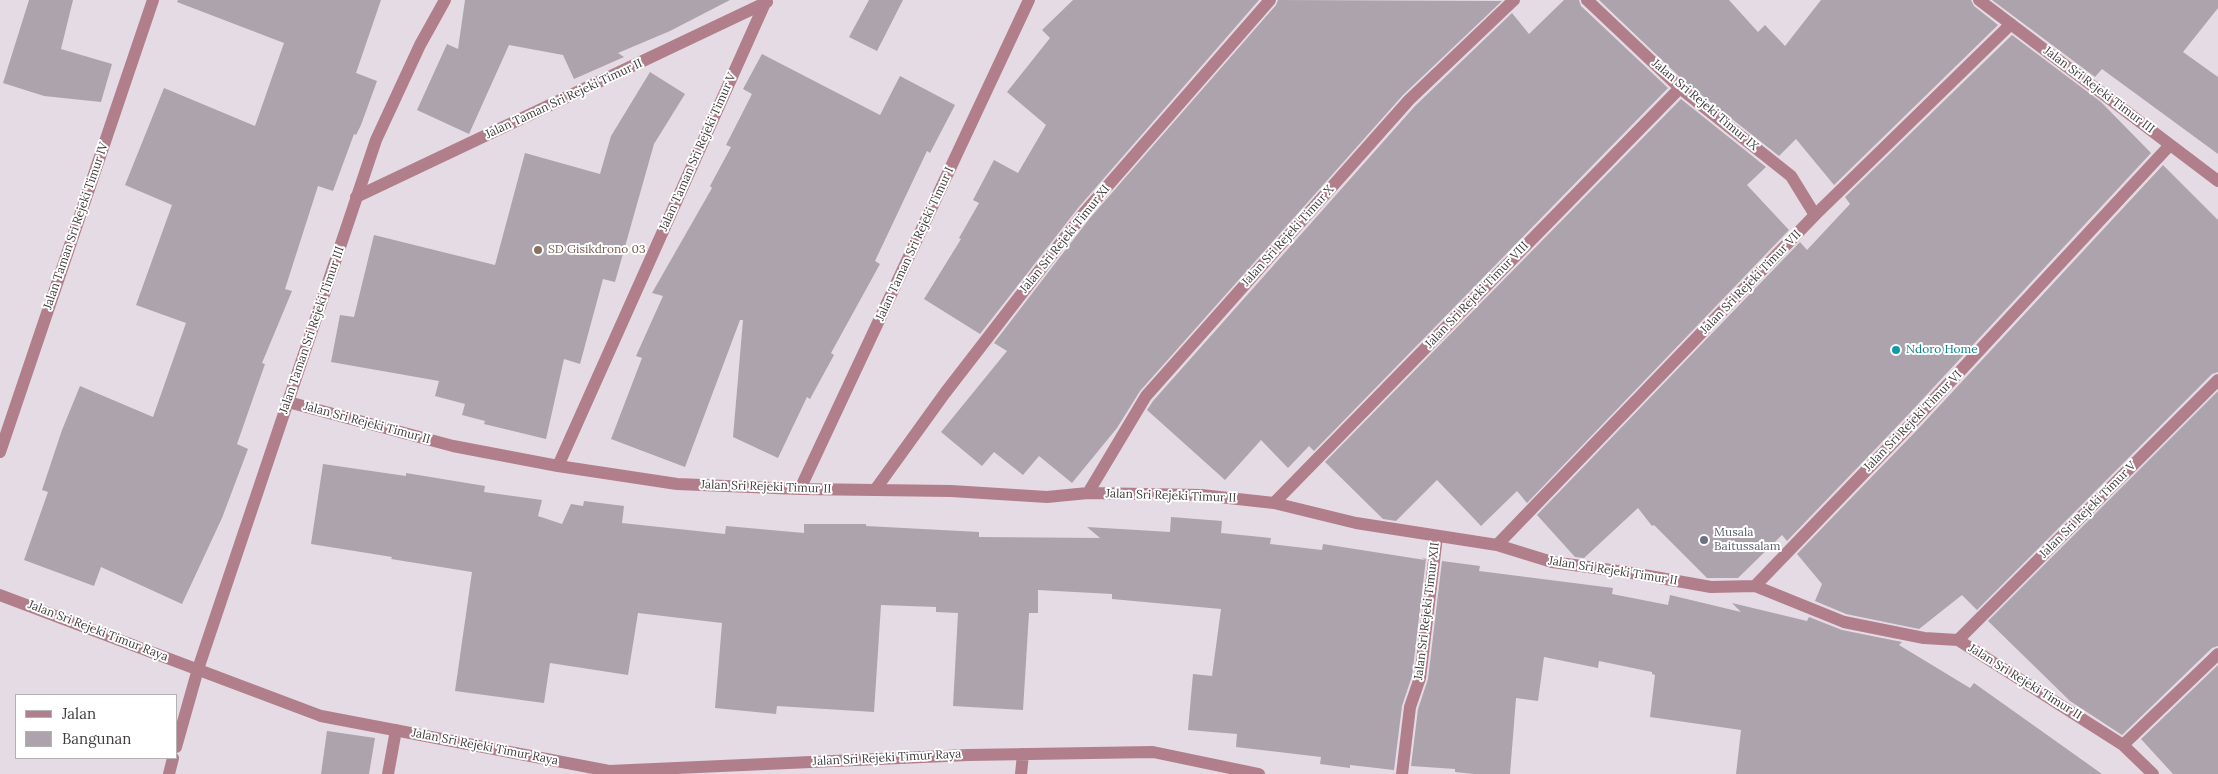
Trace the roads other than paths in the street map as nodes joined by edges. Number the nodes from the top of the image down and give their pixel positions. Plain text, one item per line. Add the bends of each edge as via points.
1 (153, 0) edge
2 (445, 0) edge
3 (1029, 0) edge
4 (1270, 0) edge
5 (1514, 0) edge
6 (1587, 0) edge
7 (1979, 0) edge
8 (768, 1) edge
9 (2011, 24) junction
10 (1680, 88) junction
11 (2170, 145) junction
12 (2218, 181) edge
13 (356, 197) junction
14 (1815, 215) junction
15 (2218, 380) edge
16 (288, 402) junction
17 (0, 452) edge
18 (558, 466) junction
19 (800, 489) junction
20 (875, 490) junction
21 (1088, 493) junction
22 (1274, 503) junction
23 (1437, 536) junction
24 (1497, 545) junction
25 (1755, 586) junction
26 (0, 595) edge
27 (1958, 640) junction
28 (2218, 654) edge
29 (198, 669) junction
30 (396, 730) junction
31 (178, 740) edge
32 (2123, 745) junction
33 (1023, 754) junction
34 (173, 759) edge
35 (1210, 770) edge
36 (667, 771) edge
37 (168, 774) edge
38 (388, 774) edge
39 (1021, 774) edge
40 (1259, 774) edge
41 (1402, 774) edge
42 (2153, 774) edge

1 - 17 street, Jalan Taman Sri Rejeki Timur IV
2 - 13 street, Jalan Taman Sri Rejeki Timur III via 420,45 376,140
3 - 19 street, Jalan Taman Sri Rejeki Timur I
4 - 20 street, Jalan Sri Rejeki Timur XI via 1084,213 945,393
5 - 21 street, Jalan Sri Rejeki Timur X via 1410,100 1146,396
6 - 10 street, Jalan Sri Rejeki Timur IX
7 - 9 street, Jalan Sri Rejeki Timur III
8 - 13 street, Jalan Taman Sri Rejeki Timur II
8 - 18 street, Jalan Taman Sri Rejeki Timur V
9 - 11 street, Jalan Sri Rejeki Timur III
9 - 14 street, Jalan Sri Rejeki Timur VII
10 - 14 street, Jalan Sri Rejeki Timur IX via 1791,176
10 - 22 street, Jalan Sri Rejeki Timur VIII
11 - 12 street, Jalan Sri Rejeki Timur III
11 - 25 street, Jalan Sri Rejeki Timur VI via 1919,416
13 - 16 street, Jalan Taman Sri Rejeki Timur III
14 - 24 street, Jalan Sri Rejeki Timur VII
15 - 27 street, Jalan Sri Rejeki Timur V
16 - 18 street, Jalan Sri Rejeki Timur II via 453,446
16 - 29 street, Jalan Taman Sri Rejeki Timur III
18 - 19 street, Jalan Sri Rejeki Timur II via 676,484
19 - 20 street, Jalan Sri Rejeki Timur II
20 - 21 street, Jalan Sri Rejeki Timur II via 1047,497
21 - 22 street, Jalan Sri Rejeki Timur II via 1201,495
22 - 23 street, Jalan Sri Rejeki Timur II via 1356,523
23 - 24 street, Jalan Sri Rejeki Timur II
23 - 41 street, Jalan Sri Rejeki Timur XII via 1420,678 1410,707
24 - 25 street, Jalan Sri Rejeki Timur II via 1552,562 1711,587
25 - 27 street, Jalan Sri Rejeki Timur II via 1844,622 1924,638
26 - 29 street, Jalan Sri Rejeki Timur Raya
27 - 32 street, Jalan Sri Rejeki Timur II
28 - 32 street
29 - 30 street, Jalan Sri Rejeki Timur Raya via 321,716
29 - 31 street, Jalan Taman Sri Rejeki Timur III
30 - 36 street, Jalan Sri Rejeki Timur Raya via 609,771
30 - 38 street
32 - 42 street, Jalan Sri Rejeki Timur II
33 - 35 street, Jalan Sri Rejeki Timur Raya via 1152,752
33 - 36 street, Jalan Sri Rejeki Timur Raya
33 - 39 street
34 - 37 street
35 - 40 street, Jalan Sri Rejeki Timur Raya

